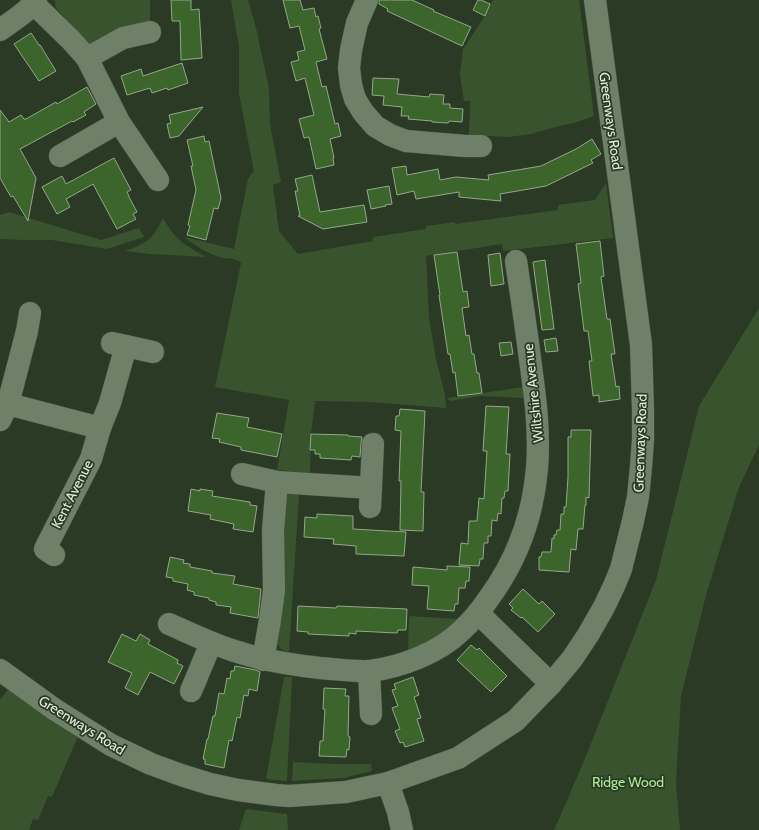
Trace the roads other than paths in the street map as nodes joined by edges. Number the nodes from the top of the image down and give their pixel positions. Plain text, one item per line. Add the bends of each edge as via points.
1 (595, 0) edge
2 (35, 2) edge
3 (362, 2) edge
4 (0, 30) edge
5 (150, 32) dead end
6 (87, 58) junction
7 (119, 122) junction
8 (481, 146) dead end
9 (60, 156) dead end
10 (158, 180) dead end
11 (516, 261) dead end
12 (30, 313) dead end
13 (153, 352) dead end
14 (4, 412) edge
15 (100, 428) junction
16 (373, 444) dead end
17 (242, 474) dead end
18 (278, 482) junction
19 (54, 555) dead end
20 (478, 614) junction
21 (170, 624) dead end
22 (211, 642) junction
23 (264, 660) junction
24 (0, 670) edge
25 (369, 671) junction
26 (551, 684) junction
27 (191, 691) dead end
28 (370, 714) dead end
29 (388, 783) junction
30 (402, 830) edge

1 - 26 street, Greenways Road via 641,345 642,468 633,521 614,586 588,635
2 - 4 street
2 - 6 street
3 - 8 street via 349,68 355,99 363,112 375,126 406,141
5 - 6 street via 123,38
6 - 7 street
7 - 9 street
7 - 10 street
11 - 20 street, Wiltshire Avenue via 515,303 537,415 538,453 534,495 520,545 497,588
12 - 14 street
13 - 15 street, Kent Avenue via 118,344 110,403
14 - 15 street
15 - 19 street, Kent Avenue via 91,459 45,549
16 - 18 street via 371,498
17 - 18 street
18 - 23 street via 274,530 274,590
20 - 25 street, Wiltshire Avenue via 461,632 439,647 416,659
20 - 26 street
21 - 22 street, Wiltshire Avenue
22 - 23 street, Wiltshire Avenue
22 - 27 street
23 - 25 street, Wiltshire Avenue via 294,666
24 - 29 street, Greenways Road via 54,709 111,745 151,764 210,784 289,796 346,792
25 - 28 street
26 - 29 street, Greenways Road via 515,720 458,758
29 - 30 street

